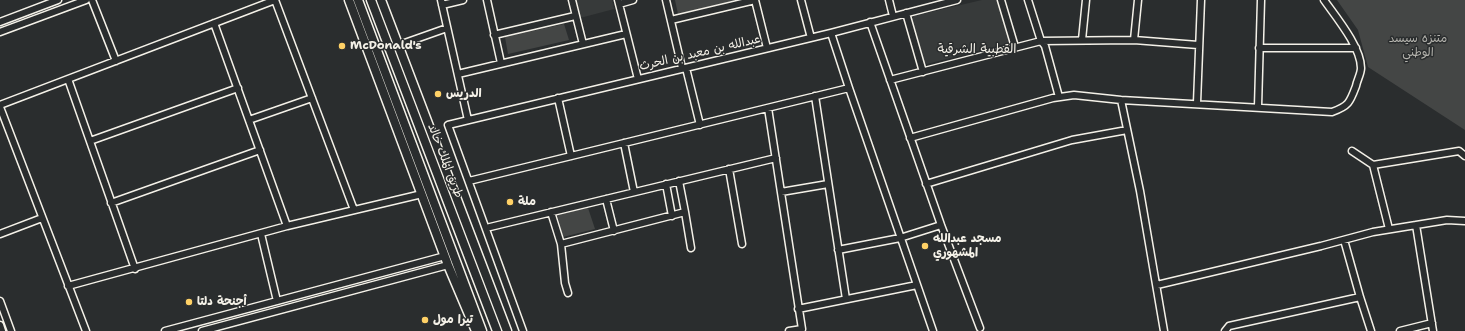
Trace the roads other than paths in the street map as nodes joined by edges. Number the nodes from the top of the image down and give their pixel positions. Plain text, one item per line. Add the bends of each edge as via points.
1 (58, 0) edge
2 (86, 0) edge
3 (92, 0) edge
4 (275, 0) edge
5 (349, 0) edge
6 (358, 0) edge
7 (372, 0) edge
8 (381, 0) edge
9 (463, 0) edge
10 (487, 0) edge
11 (572, 0) edge
12 (633, 0) edge
13 (666, 0) edge
14 (755, 0) edge
15 (801, 0) edge
16 (889, 0) edge
17 (957, 0) edge
18 (1001, 0) edge
19 (1028, 0) edge
20 (1086, 0) edge
21 (1138, 0) edge
22 (1201, 0) edge
23 (1261, 0) edge
24 (1324, 0) edge
25 (441, 2) edge
26 (619, 2) edge
27 (935, 3) edge
28 (906, 13) junction
29 (576, 16) junction
30 (893, 16) junction
31 (671, 20) junction
32 (0, 22) edge
33 (214, 22) junction
34 (870, 22) junction
35 (447, 28) junction
36 (0, 32) edge
37 (831, 33) junction
38 (626, 34) junction
39 (494, 35) junction
40 (811, 38) junction
41 (1082, 40) junction
42 (1134, 40) junction
43 (1041, 41) junction
44 (583, 44) junction
45 (1198, 45) junction
46 (399, 46) junction
47 (1015, 46) junction
48 (767, 48) junction
49 (1259, 48) junction
50 (1356, 48) junction
51 (116, 60) junction
52 (501, 63) junction
53 (684, 68) junction
54 (923, 72) junction
55 (458, 74) junction
56 (638, 79) junction
57 (68, 80) junction
58 (890, 80) junction
59 (238, 88) junction
60 (849, 88) junction
61 (815, 96) junction
62 (1059, 97) junction
63 (312, 98) junction
64 (558, 98) junction
65 (1121, 100) junction
66 (1197, 103) junction
67 (0, 106) edge
68 (1258, 107) junction
69 (768, 108) junction
70 (249, 120) junction
71 (468, 120) junction
72 (700, 125) junction
73 (1127, 130) junction
74 (910, 138) junction
75 (90, 141) junction
76 (624, 143) junction
77 (260, 150) junction
78 (1352, 151) dead end
79 (571, 156) junction
80 (1465, 156) edge
81 (776, 158) junction
82 (1373, 166) junction
83 (729, 169) junction
84 (469, 181) junction
85 (679, 181) junction
86 (666, 184) junction
87 (828, 184) junction
88 (926, 184) junction
89 (634, 192) junction
90 (781, 192) junction
91 (422, 194) junction
92 (606, 199) junction
93 (112, 203) junction
94 (354, 210) junction
95 (551, 212) junction
96 (685, 212) junction
97 (672, 216) junction
98 (42, 218) junction
99 (1465, 221) edge
100 (941, 225) junction
101 (1416, 225) junction
102 (287, 226) junction
103 (486, 228) junction
104 (1389, 229) junction
105 (614, 231) junction
106 (0, 234) edge
107 (261, 234) junction
108 (900, 238) junction
109 (1344, 240) junction
110 (561, 244) junction
111 (742, 244) dead end
112 (691, 248) dead end
113 (838, 250) junction
114 (446, 260) junction
115 (135, 269) junction
116 (917, 285) junction
117 (1157, 285) junction
118 (68, 286) junction
119 (568, 294) dead end
120 (1360, 297) junction
121 (846, 299) junction
122 (0, 301) edge
123 (277, 301) junction
124 (798, 309) junction
125 (1432, 323) junction
126 (0, 325) edge
127 (980, 328) dead end
128 (2, 331) edge
129 (11, 331) edge
130 (86, 331) edge
131 (165, 331) edge
132 (202, 331) edge
133 (476, 331) edge
134 (482, 331) edge
135 (497, 331) edge
136 (507, 331) edge
137 (522, 331) edge
138 (789, 331) edge
139 (933, 331) edge
140 (1164, 331) edge
141 (1225, 331) edge
142 (1371, 331) edge
143 (1400, 331) edge
144 (1433, 331) edge

1 - 32 street
2 - 36 street
3 - 51 street
4 - 33 street
4 - 63 street
5 - 91 main road
6 - 134 main road, طريق الملك خالد
7 - 135 main road, طريق الملك خالد
8 - 46 main road
9 - 25 street
10 - 39 street
11 - 29 street
12 - 26 street
13 - 31 street
14 - 31 street
14 - 48 street
15 - 40 street
16 - 30 street
17 - 27 street, عبدالله بن معبد بن الحرث
18 - 47 street
19 - 43 street
20 - 41 street
21 - 42 street
22 - 45 street
23 - 49 street
24 - 50 street
25 - 35 street
26 - 38 street
27 - 28 street, عبدالله بن معبد بن الحرث
28 - 30 street, عبدالله بن معبد بن الحرث
28 - 54 street
29 - 39 street
29 - 44 street
30 - 34 street, عبدالله بن معبد بن الحرث
31 - 53 street
33 - 51 street
33 - 59 street
34 - 37 street, عبدالله بن معبد بن الحرث
34 - 58 street
35 - 46 street
35 - 55 street
37 - 40 street, عبدالله بن معبد بن الحرث
37 - 60 street
38 - 44 street
38 - 56 street
39 - 52 street
40 - 48 street, عبدالله بن معبد بن الحرث
41 - 42 street
41 - 43 street
42 - 45 street
43 - 47 street
43 - 62 street via 1045,46
44 - 52 street
45 - 66 street
46 - 136 main road
47 - 54 street
48 - 53 street, عبدالله بن معبد بن الحرث
49 - 50 street
49 - 68 street
50 - 68 street via 1361,69 1351,100 1342,108 1332,112
51 - 57 street
52 - 55 street
53 - 56 street, عبدالله بن معبد بن الحرث
53 - 72 street
54 - 58 street
55 - 71 street
56 - 64 street, عبدالله بن معبد بن الحرث
57 - 67 street
57 - 75 street
58 - 74 street
59 - 70 street
59 - 75 street
60 - 61 street
60 - 108 street
61 - 69 street
61 - 87 street
62 - 65 street via 1074,95
62 - 74 street
63 - 70 street
63 - 94 street
64 - 71 street, عبدالله بن معبد بن الحرث
64 - 79 street
65 - 66 street
65 - 73 street
66 - 68 street
67 - 98 street
69 - 72 street
69 - 81 street
70 - 77 street
71 - 84 street, عبدالله بن معبد بن الحرث via 448,124
72 - 76 street
73 - 88 street via 1072,140
73 - 117 street
74 - 88 street
75 - 93 street
76 - 79 street
76 - 89 street
77 - 93 street
77 - 102 street
78 - 82 street
79 - 84 street
80 - 82 street via 1459,151
81 - 83 street
81 - 90 street
82 - 104 street
83 - 85 street
83 - 111 street
84 - 103 street
85 - 86 street
85 - 96 street
86 - 89 street
86 - 97 street
87 - 90 street
87 - 113 street
88 - 100 street
89 - 92 street
90 - 124 street
91 - 94 street
91 - 114 main road
92 - 95 street
92 - 105 street
93 - 115 street
94 - 102 street
95 - 103 street
95 - 110 street
96 - 97 street
96 - 112 street
97 - 105 street
98 - 106 street
98 - 118 street
99 - 101 street via 1447,220
100 - 108 street
100 - 127 street
101 - 104 street
101 - 125 street
102 - 107 street
103 - 137 street
104 - 109 street
105 - 110 street
107 - 115 street
107 - 123 street
108 - 113 street
108 - 116 street
109 - 117 street
109 - 120 street
110 - 119 street
113 - 121 street
114 - 123 street
114 - 132 street
114 - 133 main road
115 - 118 street
116 - 121 street
116 - 139 street
117 - 140 street
118 - 130 street
120 - 141 street via 1229,326
120 - 142 street
121 - 124 street
122 - 129 street
123 - 131 street
124 - 138 street via 802,329
125 - 143 street
125 - 144 street
126 - 128 street

